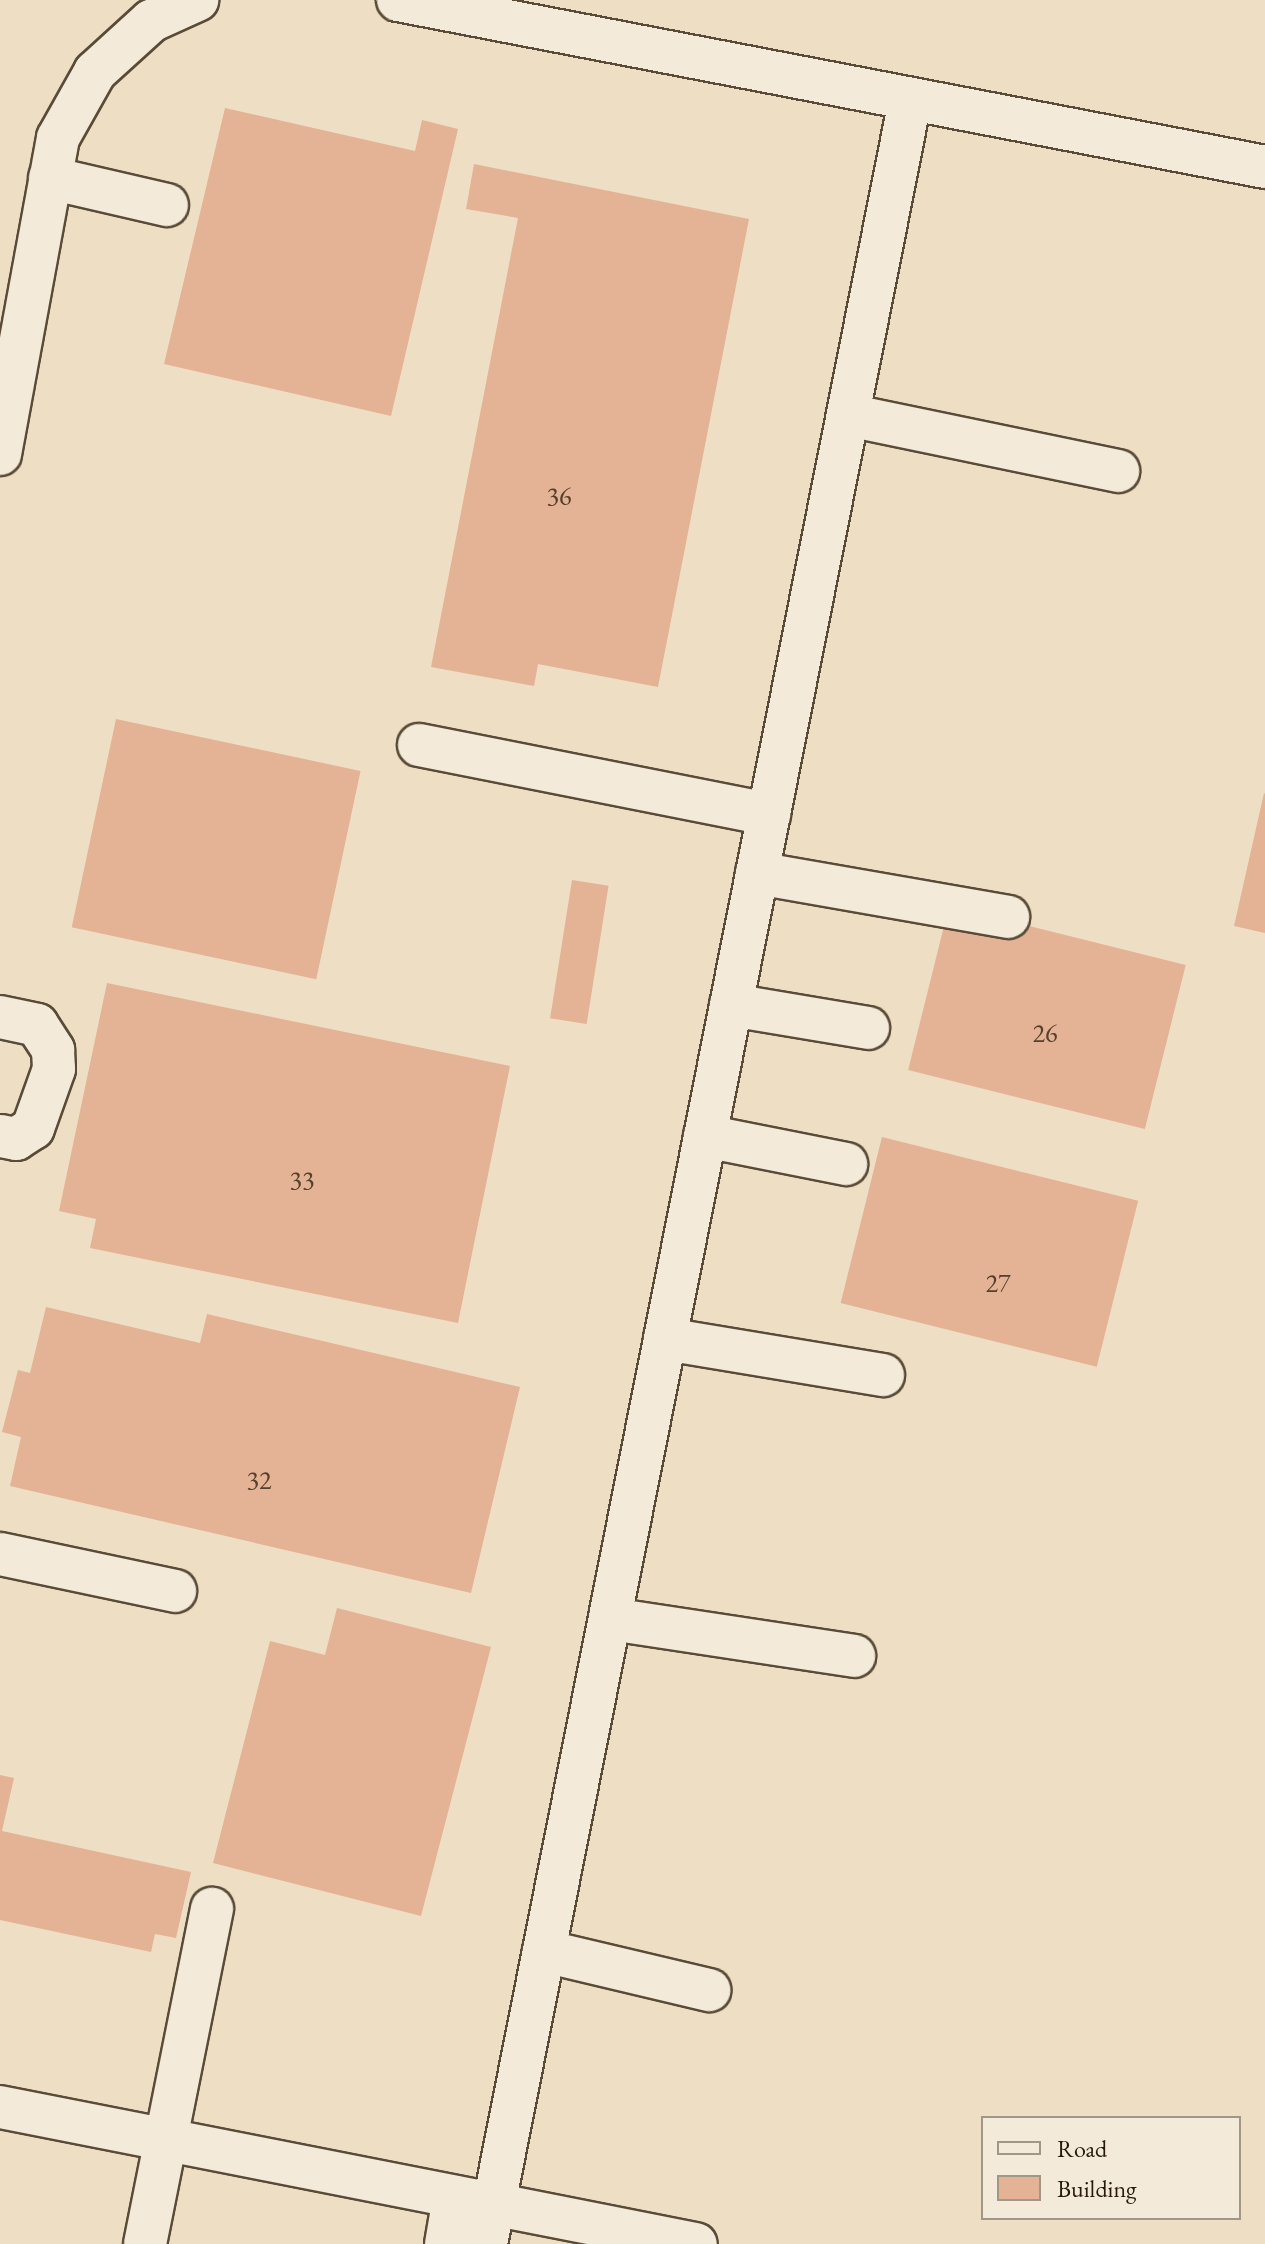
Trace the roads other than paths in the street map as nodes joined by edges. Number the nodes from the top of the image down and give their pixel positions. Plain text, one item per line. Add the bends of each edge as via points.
1 (197, 0) edge
2 (398, 0) edge
3 (910, 100) junction
4 (1265, 167) edge
5 (50, 178) junction
6 (167, 205) dead end
7 (848, 415) junction
8 (0, 454) edge
9 (1118, 471) dead end
10 (419, 745) dead end
11 (769, 814) junction
12 (757, 873) junction
13 (1008, 917) dead end
14 (731, 1005) junction
15 (0, 1017) edge
16 (868, 1028) dead end
17 (0, 1136) edge
18 (705, 1136) junction
19 (846, 1164) dead end
20 (665, 1339) junction
21 (883, 1375) dead end
22 (0, 1554) edge
23 (175, 1591) dead end
24 (610, 1619) junction
25 (854, 1656) dead end
26 (212, 1909) dead end
27 (544, 1951) junction
28 (709, 1990) dead end
29 (0, 2107) edge
30 (165, 2139) junction
31 (474, 2200) junction
32 (618, 2236) edge
33 (145, 2244) edge
34 (446, 2244) edge
35 (486, 2244) edge
36 (696, 2244) edge

1 - 5 lane via 151,21 95,72 58,138
2 - 3 lane
3 - 4 lane
3 - 7 lane
5 - 6 lane
5 - 8 lane
7 - 9 lane
7 - 11 lane
10 - 11 lane
11 - 12 lane
12 - 13 lane
12 - 14 lane
14 - 16 lane
14 - 18 lane
15 - 17 lane via 37,1025 53,1050 54,1069 33,1128 16,1139
18 - 19 lane
18 - 20 lane
20 - 21 lane
20 - 24 lane
22 - 23 lane
24 - 25 lane
24 - 27 lane
26 - 30 lane
27 - 28 lane
27 - 31 lane
29 - 30 lane
30 - 31 lane
30 - 33 lane
31 - 32 lane
31 - 34 lane
31 - 35 lane
32 - 36 lane

